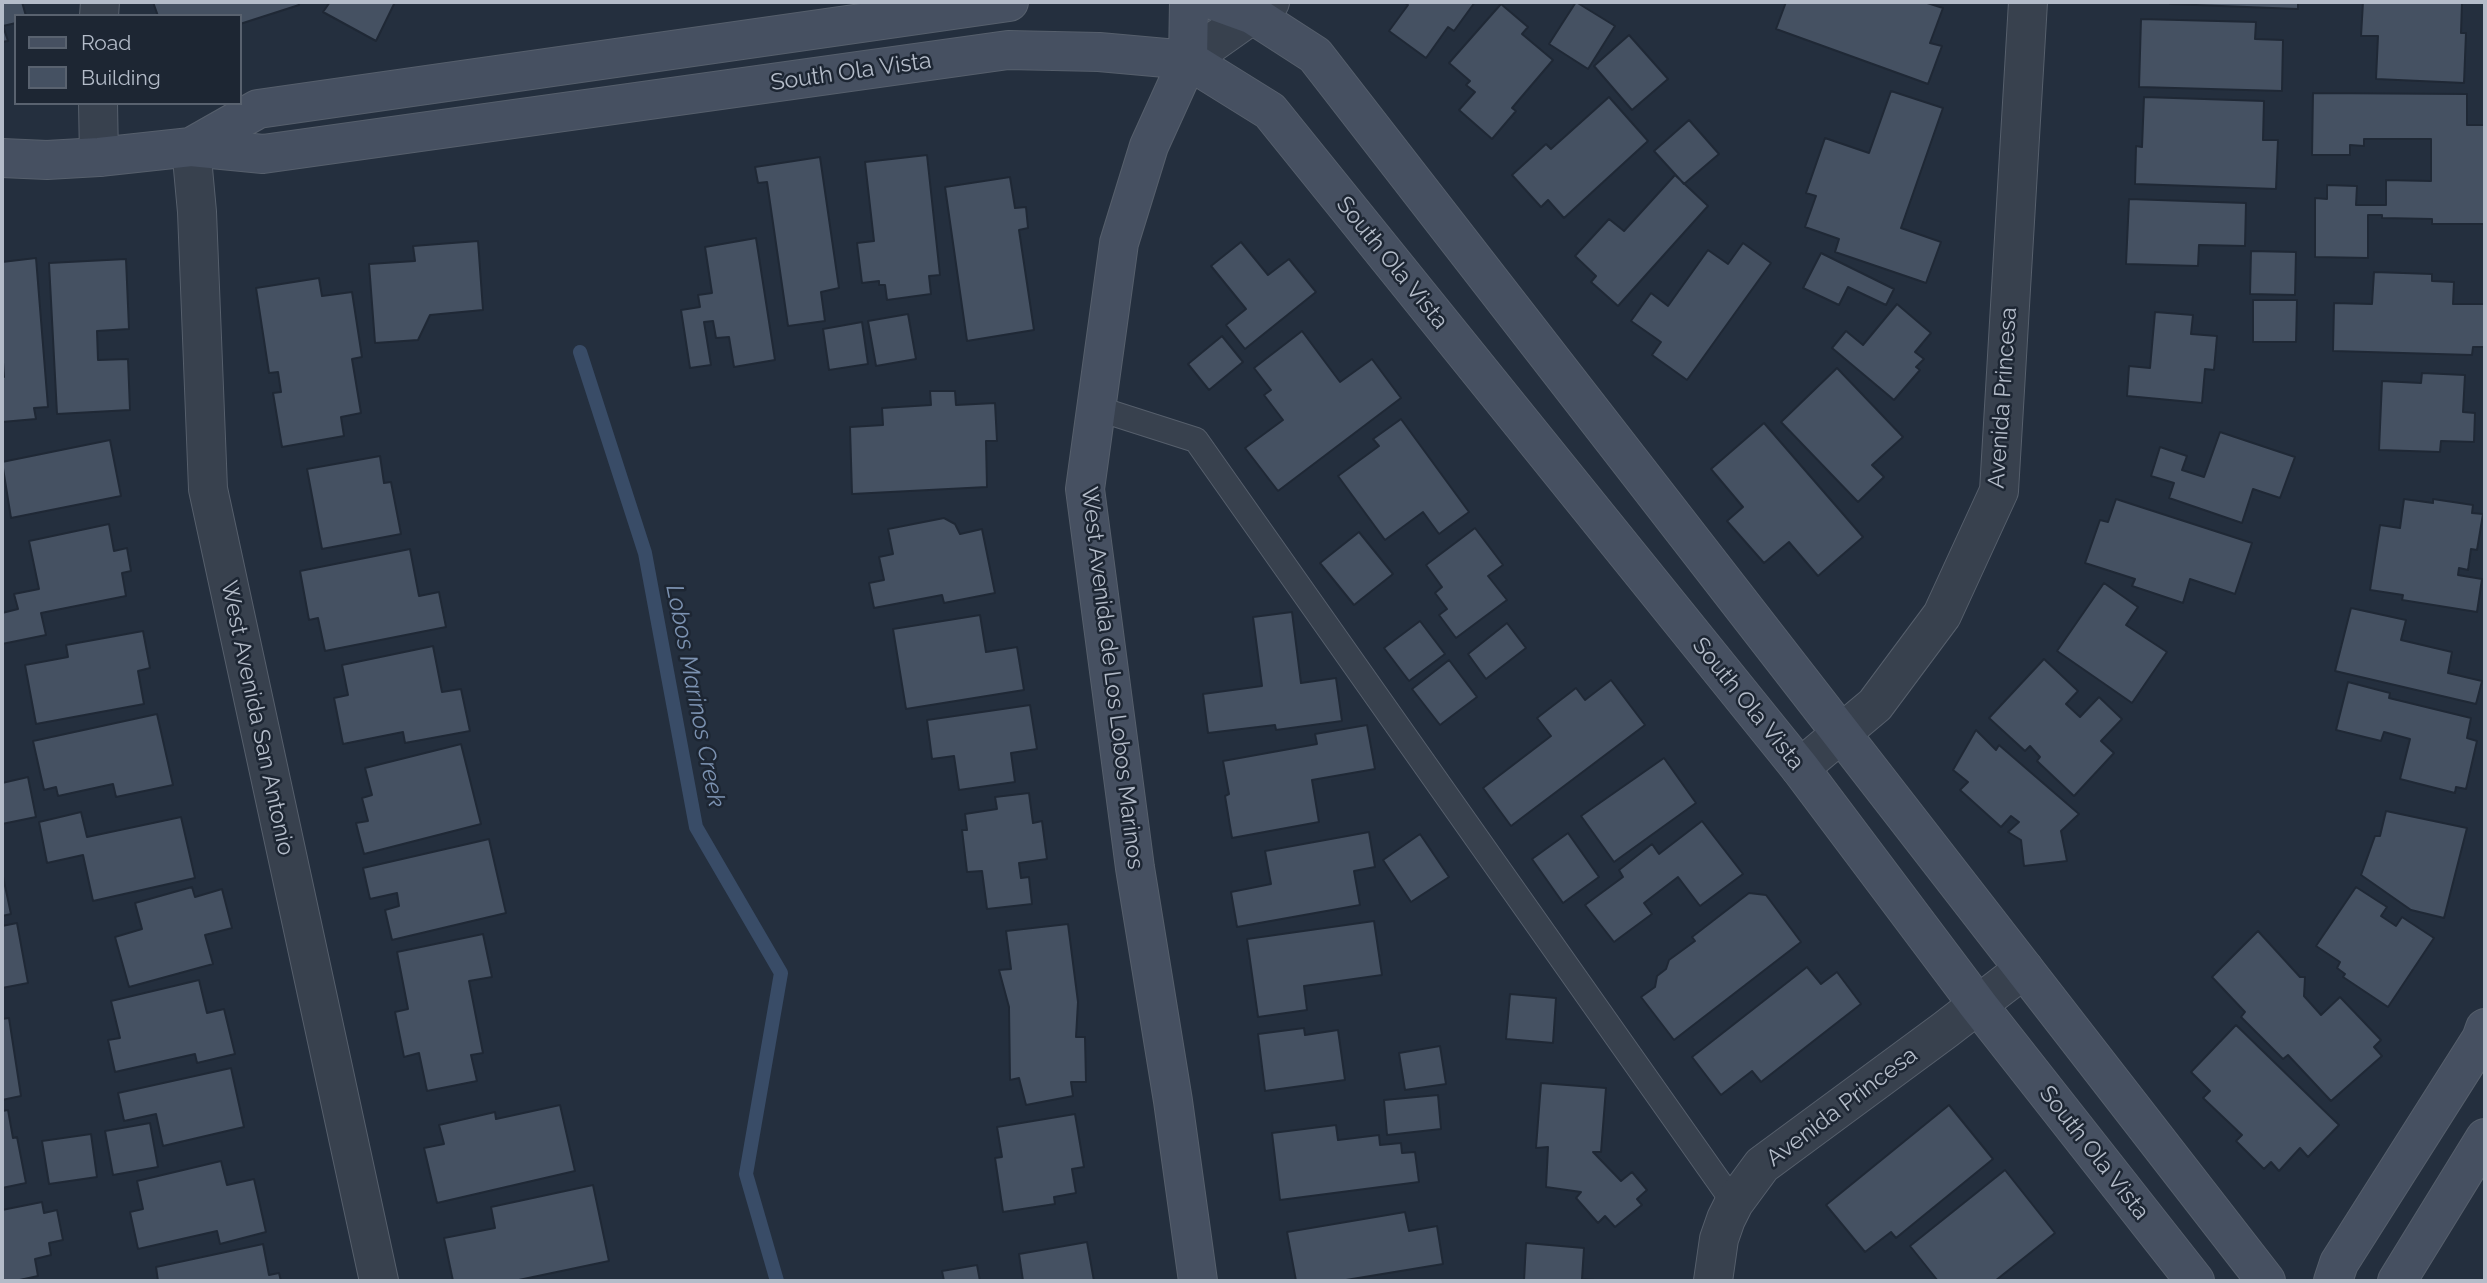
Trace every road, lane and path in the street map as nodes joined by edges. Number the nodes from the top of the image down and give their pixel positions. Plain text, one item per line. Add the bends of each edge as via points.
1 (1009, 2) edge
2 (1189, 2) edge
3 (1217, 2) edge
4 (2028, 2) edge
5 (1261, 8) edge
6 (1188, 61) junction
7 (99, 105) edge
8 (191, 147) junction
9 (99, 157) junction
10 (2, 158) edge
11 (1096, 408) junction
12 (1842, 732) junction
13 (1800, 768) junction
14 (2024, 969) junction
15 (1978, 1005) junction
16 (2485, 1028) edge
17 (2485, 1138) edge
18 (1734, 1203) junction
19 (379, 1281) edge
20 (1198, 1281) edge
21 (1713, 1281) edge
22 (2195, 1281) edge
23 (2266, 1281) edge
24 (2333, 1281) edge
25 (2397, 1281) edge

1 - 8 main road, South Ola Vista via 258,109
2 - 6 main road, West Avenida de Los Lobos Marinos
3 - 5 main road
4 - 12 street, Avenida Princesa via 1999,491 1942,615 1875,705
5 - 6 street
5 - 12 main road via 1315,55
6 - 8 main road, South Ola Vista via 1100,52 1008,50 263,154
6 - 11 main road, West Avenida de Los Lobos Marinos via 1149,146 1119,243
6 - 13 main road, South Ola Vista via 1270,111
7 - 9 street
8 - 9 main road, South Ola Vista
8 - 19 street, West Avenida San Antonio via 208,489
9 - 10 main road, South Ola Vista
11 - 18 lane via 1196,440
11 - 20 main road, West Avenida de Los Lobos Marinos via 1085,489 1135,868
12 - 13 street, Avenida Princesa
12 - 14 main road
13 - 15 main road, South Ola Vista
14 - 15 street, Avenida Princesa
14 - 23 main road
15 - 18 street, Avenida Princesa via 1762,1165
15 - 22 main road, South Ola Vista
16 - 24 main road via 2339,1263
17 - 25 main road
18 - 21 street, Avenida Princesa via 1719,1239

